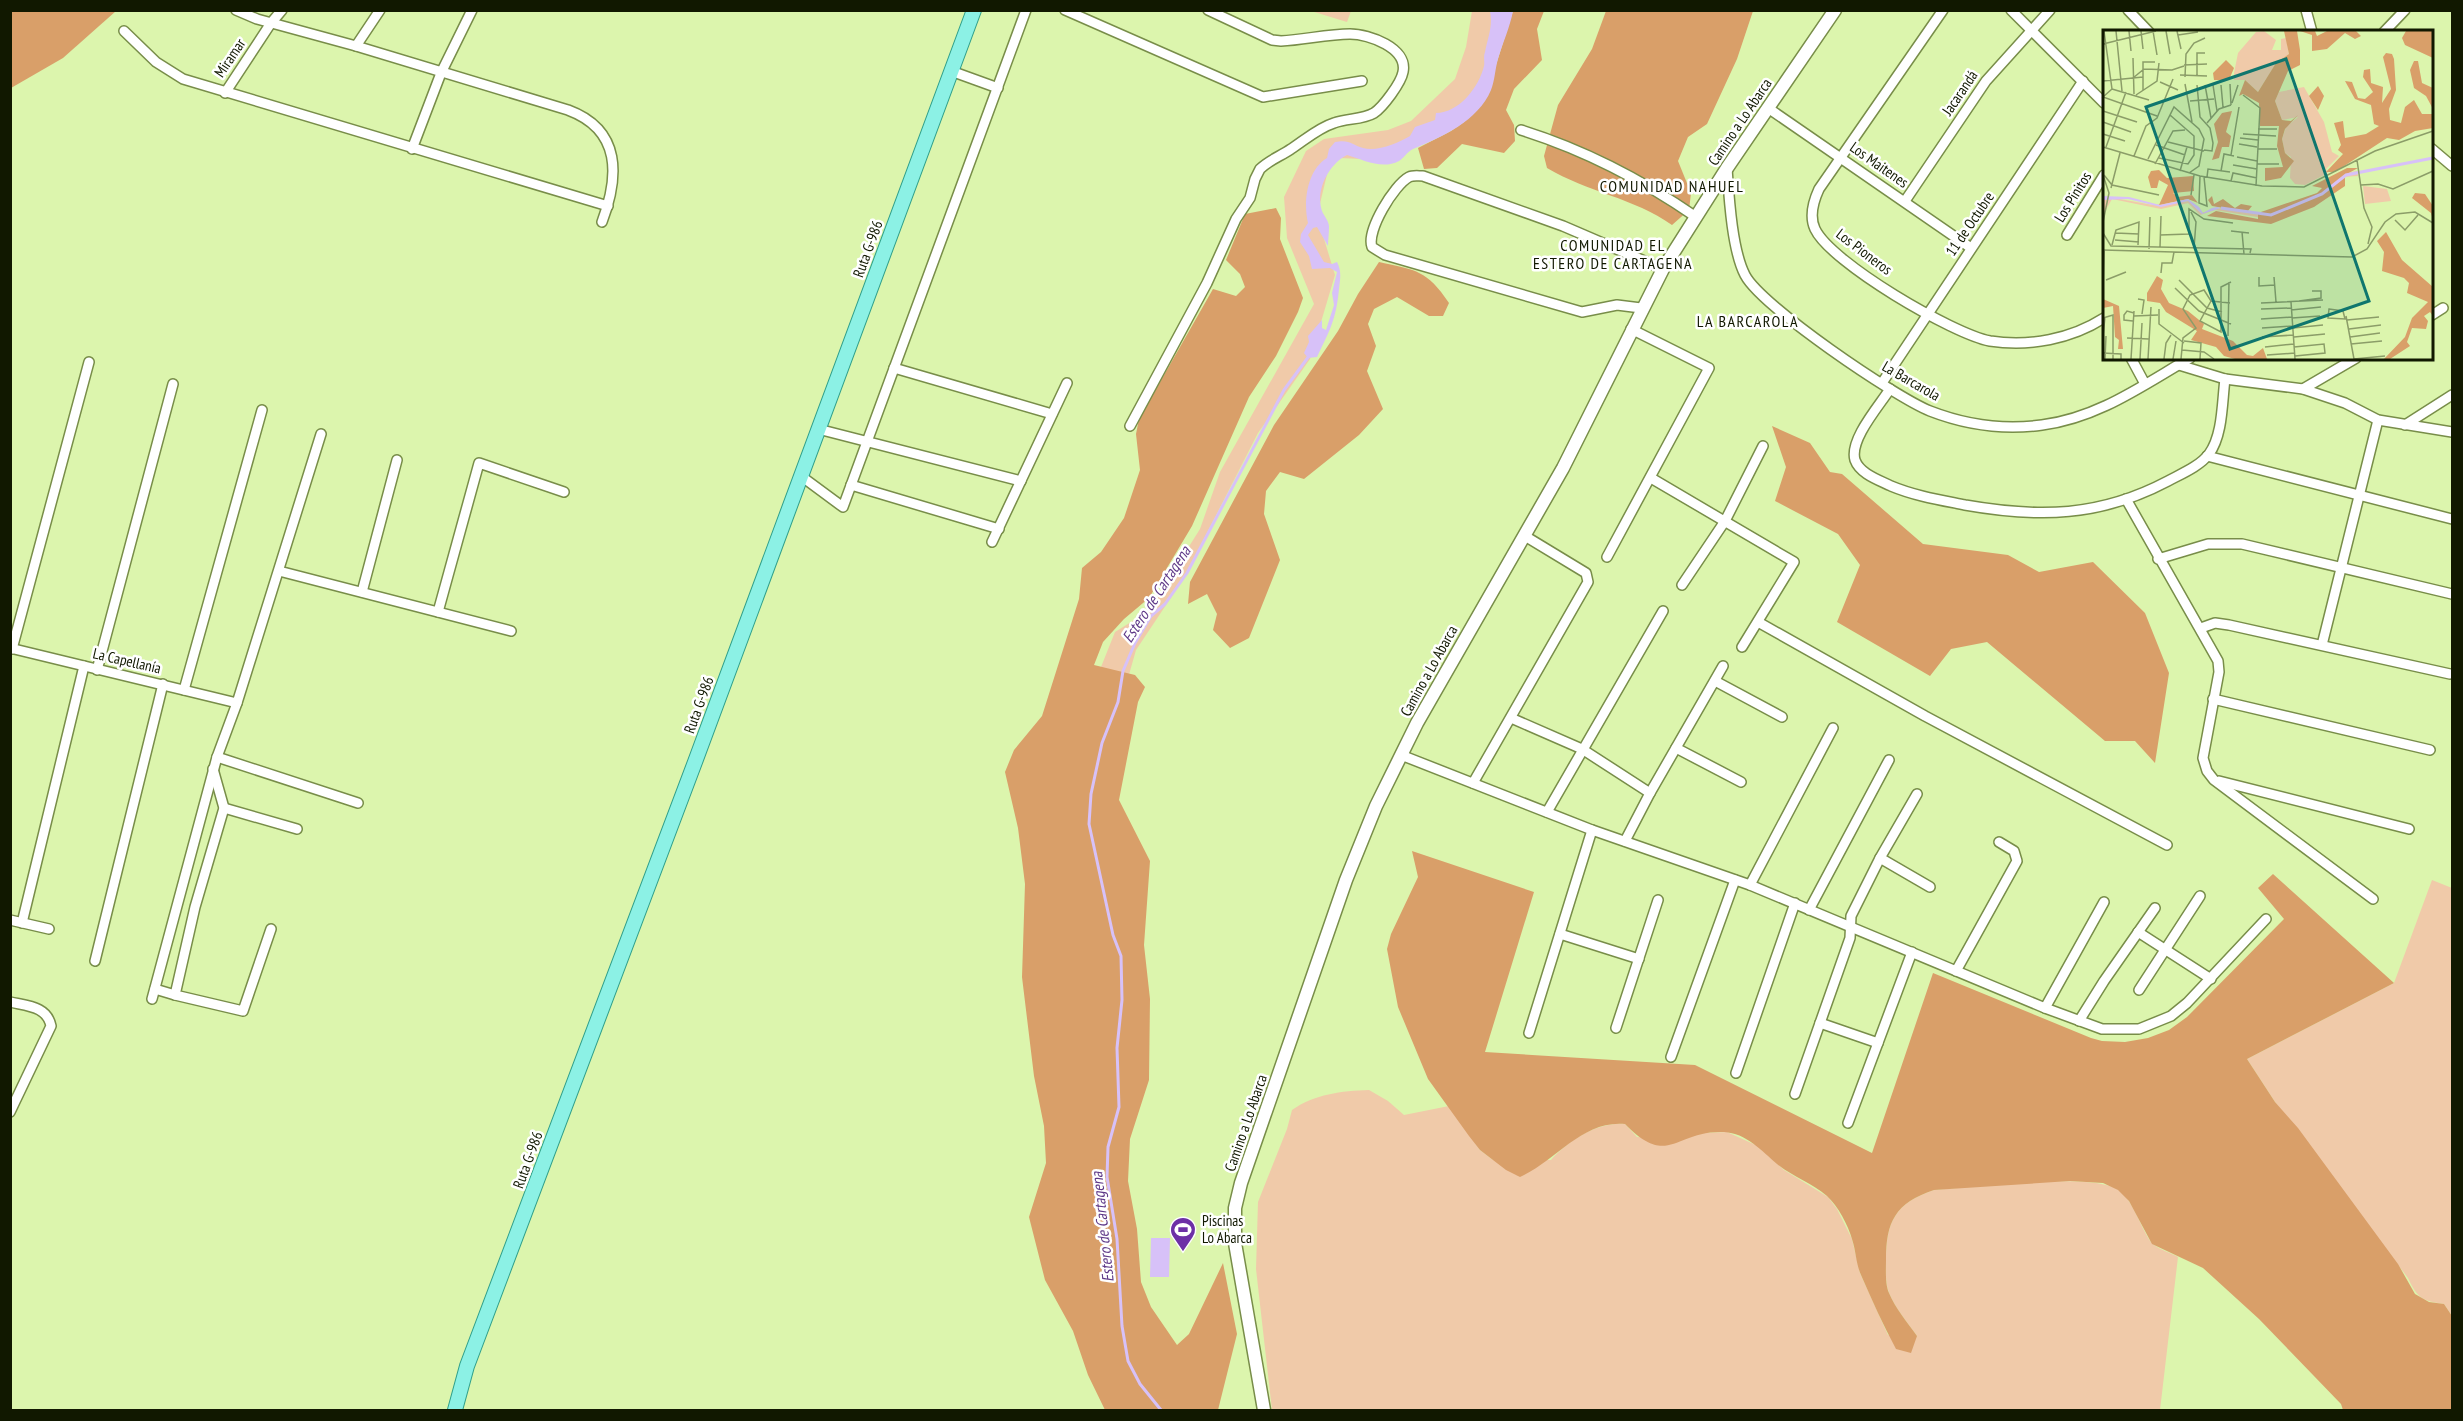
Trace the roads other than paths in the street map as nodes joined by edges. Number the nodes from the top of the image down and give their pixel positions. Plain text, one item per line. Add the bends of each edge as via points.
1 (236, 10) edge
2 (282, 10) edge
3 (380, 10) edge
4 (472, 10) edge
5 (974, 10) edge
6 (1026, 10) edge
7 (1065, 10) edge
8 (1208, 10) edge
9 (1835, 10) edge
10 (1943, 10) edge
11 (2011, 10) edge
12 (2050, 10) edge
13 (2128, 10) edge
14 (2306, 10) edge
15 (2405, 10) edge
16 (271, 23) junction
17 (2031, 30) junction
18 (2147, 30) edge
19 (2311, 30) edge
20 (2386, 30) edge
21 (124, 31) dead end
22 (356, 46) junction
23 (951, 71) junction
24 (441, 74) junction
25 (1362, 81) dead end
26 (2083, 81) junction
27 (998, 88) junction
28 (225, 93) junction
29 (2103, 102) edge
30 (1768, 108) junction
31 (1521, 130) dead end
32 (412, 149) junction
33 (2433, 150) edge
34 (1841, 156) junction
35 (2451, 163) edge
36 (1727, 168) junction
37 (2103, 177) edge
38 (1905, 201) junction
39 (608, 206) junction
40 (1696, 217) junction
41 (602, 222) dead end
42 (2067, 235) dead end
43 (1971, 248) junction
44 (1663, 269) junction
45 (1641, 308) junction
46 (2443, 308) dead end
47 (2433, 314) edge
48 (1928, 315) junction
49 (2103, 319) edge
50 (1631, 329) junction
51 (2132, 360) edge
52 (2187, 360) edge
53 (2353, 360) edge
54 (89, 362) dead end
55 (2179, 365) junction
56 (894, 368) junction
57 (2225, 379) junction
58 (1067, 383) dead end
59 (173, 384) dead end
60 (2145, 384) junction
61 (1886, 386) junction
62 (2303, 389) junction
63 (2452, 395) edge
64 (262, 410) dead end
65 (1052, 414) junction
66 (2378, 420) junction
67 (2405, 425) junction
68 (1130, 426) dead end
69 (818, 429) junction
70 (2452, 432) edge
71 (321, 434) dead end
72 (867, 441) junction
73 (1763, 446) dead end
74 (2208, 456) junction
75 (397, 460) dead end
76 (801, 476) junction
77 (1651, 478) junction
78 (1021, 481) junction
79 (851, 485) junction
80 (564, 492) dead end
81 (2359, 495) junction
82 (2126, 499) junction
83 (2452, 519) edge
84 (1725, 521) junction
85 (999, 529) junction
86 (1525, 536) junction
87 (992, 543) dead end
88 (1607, 557) dead end
89 (2158, 559) junction
90 (2341, 567) junction
91 (279, 571) junction
92 (1682, 585) dead end
93 (362, 592) junction
94 (2452, 594) edge
95 (1663, 611) dead end
96 (438, 612) junction
97 (1758, 621) junction
98 (2201, 628) junction
99 (512, 631) dead end
100 (2322, 645) junction
101 (1742, 647) dead end
102 (11, 648) edge
103 (84, 666) junction
104 (1723, 666) dead end
105 (98, 670) junction
106 (2450, 674) dead end
107 (1715, 681) junction
108 (163, 684) junction
109 (184, 690) junction
110 (2213, 699) junction
111 (237, 704) junction
112 (1782, 717) dead end
113 (1511, 718) junction
114 (1833, 728) dead end
115 (1676, 748) junction
116 (1581, 749) junction
117 (2430, 750) dead end
118 (1401, 755) junction
119 (217, 757) junction
120 (1889, 760) dead end
121 (213, 769) junction
122 (2214, 780) junction
123 (1741, 782) dead end
124 (1473, 783) junction
125 (1650, 793) junction
126 (1917, 794) dead end
127 (358, 803) dead end
128 (224, 808) junction
129 (1547, 812) junction
130 (297, 829) dead end
131 (2409, 829) dead end
132 (1592, 830) junction
133 (1625, 841) junction
134 (1999, 842) dead end
135 (2167, 845) dead end
136 (1880, 858) junction
137 (1735, 880) junction
138 (1750, 885) junction
139 (1930, 887) dead end
140 (2200, 896) dead end
141 (2373, 899) dead end
142 (1658, 900) dead end
143 (2104, 902) dead end
144 (1795, 903) junction
145 (2155, 908) dead end
146 (1809, 910) junction
147 (2266, 919) dead end
148 (10, 920) edge
149 (22, 923) junction
150 (1851, 927) junction
151 (49, 929) dead end
152 (271, 929) dead end
153 (2138, 932) junction
154 (1560, 934) junction
155 (2166, 950) junction
156 (1912, 952) junction
157 (1639, 959) junction
158 (95, 961) dead end
159 (1956, 971) junction
160 (2211, 979) junction
161 (155, 989) junction
162 (2139, 990) dead end
163 (175, 995) junction
164 (152, 999) dead end
165 (10, 1002) edge
166 (2045, 1008) junction
167 (2079, 1021) junction
168 (1820, 1023) junction
169 (1616, 1028) dead end
170 (1529, 1033) dead end
171 (1878, 1043) junction
172 (1671, 1058) dead end
173 (1736, 1073) dead end
174 (1795, 1094) dead end
175 (10, 1112) edge
176 (1848, 1123) dead end
177 (455, 1410) edge
178 (1264, 1410) edge

1 - 16 street
2 - 16 street, Miramar
3 - 22 street
4 - 24 street
5 - 23 main road, Ruta G-986
6 - 27 street
7 - 25 street via 1263,97
8 - 68 street via 1281,42 1351,34 1366,37 1397,53 1403,62 1403,75 1375,112 1321,128 1260,169 1250,198 1236,219 1207,284
9 - 30 main road, Camino a Lo Abarca
10 - 34 street, Los Pioneros
11 - 17 street
12 - 17 street, Jacarandá
13 - 18 street
14 - 19 street
15 - 20 street
16 - 22 street
16 - 28 street, Miramar
17 - 26 street
17 - 38 street, Jacarandá via 1986,81
21 - 28 street via 168,71
22 - 24 street
23 - 27 street
23 - 69 main road, Ruta G-986
24 - 32 street
24 - 39 street via 586,119 604,137 612,159 613,186
26 - 29 street
26 - 43 street, 11 de Octubre
27 - 56 street
28 - 32 street
30 - 34 street, Los Maitenes
30 - 36 main road, Camino a Lo Abarca
31 - 40 street via 1612,166
32 - 39 street
33 - 35 street
34 - 38 street, Los Maitenes
34 - 48 street, Los Pioneros via 1814,202 1812,216 1819,235 1845,260
36 - 40 main road, Camino a Lo Abarca
36 - 61 street, La Barcarola via 1738,254 1749,282 1802,328
37 - 42 street, Los Pinitos
38 - 43 street, Los Maitenes
39 - 41 street
40 - 44 main road, Camino a Lo Abarca
43 - 48 street, 11 de Octubre
44 - 45 main road, Camino a Lo Abarca
44 - 45 street via 1563,226 1423,176 1405,180 1384,207 1370,238 1374,250 1385,255 1582,312 1617,305
45 - 50 main road, Camino a Lo Abarca
46 - 47 street
48 - 49 street, Los Pioneros via 1976,337 2018,343 2060,338
48 - 61 street, 11 de Octubre
50 - 77 street via 1709,368
50 - 86 main road, Camino a Lo Abarca
51 - 60 street
52 - 55 street, La Barcarola
53 - 62 street
54 - 102 street
55 - 57 street
55 - 60 street, La Barcarola
56 - 65 street
56 - 72 street
57 - 62 street
57 - 74 street via 2216,444
58 - 65 street
59 - 105 street
60 - 61 street, La Barcarola via 2088,414 2025,426 1949,418 1914,404
61 - 82 street, 11 de Octubre via 1854,448 1860,469 1884,483 1927,498 2008,513 2068,512
62 - 66 street via 2346,403
63 - 67 street
64 - 109 street
65 - 78 street
66 - 67 street
66 - 81 street
67 - 70 street
69 - 72 street
69 - 76 main road, Ruta G-986
71 - 91 street
72 - 78 street
72 - 79 street
73 - 84 street
74 - 81 street
74 - 82 street, 11 de Octubre via 2169,481
75 - 93 street
76 - 79 street via 843,507
76 - 177 main road, Ruta G-986 via 467,1366
77 - 84 street
77 - 88 street
78 - 85 street
79 - 85 street
80 - 96 street via 479,463
81 - 83 street
81 - 90 street
82 - 89 street
84 - 92 street
84 - 97 street via 1794,562
85 - 87 street
86 - 113 street via 1586,573 1588,582
86 - 118 main road, Camino a Lo Abarca via 1442,676
89 - 90 street via 2208,544 2242,544
89 - 98 street
90 - 94 street
90 - 100 street
91 - 93 street
91 - 111 street
93 - 96 street
95 - 116 street
96 - 99 street
97 - 101 street
97 - 135 street via 1925,716
98 - 100 street via 2220,624
98 - 110 street via 2218,661
100 - 106 street
102 - 103 street, La Capellanía
103 - 105 street, La Capellanía
103 - 149 street
104 - 107 street
105 - 108 street, La Capellanía
107 - 112 street
107 - 115 street
108 - 109 street, La Capellanía
108 - 158 street
109 - 111 street, La Capellanía
110 - 117 street
110 - 122 street via 2203,758
111 - 119 street
113 - 116 street
113 - 124 street
114 - 138 street
115 - 123 street
115 - 125 street
116 - 125 street
116 - 129 street
118 - 124 street
118 - 178 main road, Camino a Lo Abarca via 1331,918 1238,1195 1235,1243
119 - 121 street
119 - 127 street
120 - 146 street
121 - 128 street
121 - 161 street
122 - 131 street
122 - 141 street
124 - 129 street
125 - 133 street
126 - 136 street
128 - 130 street
128 - 163 street
129 - 132 street
132 - 133 street
132 - 154 street
133 - 137 street
134 - 159 street via 2014,851 2017,861
136 - 139 street
136 - 150 street via 1851,916
137 - 138 street
137 - 172 street
138 - 144 street
140 - 155 street
142 - 157 street
143 - 166 street
144 - 146 street
144 - 173 street
145 - 153 street
146 - 150 street
147 - 160 street
148 - 149 street
149 - 151 street
150 - 156 street
150 - 168 street
152 - 163 street via 243,1011
153 - 155 street
153 - 167 street
154 - 157 street
154 - 170 street
155 - 160 street
155 - 162 street
156 - 159 street
156 - 171 street
157 - 169 street
159 - 166 street
160 - 167 street via 2180,1010 2150,1026 2114,1030
161 - 163 street
161 - 164 street
165 - 175 street via 43,1011 51,1026
166 - 167 street
168 - 171 street
168 - 174 street
171 - 176 street

